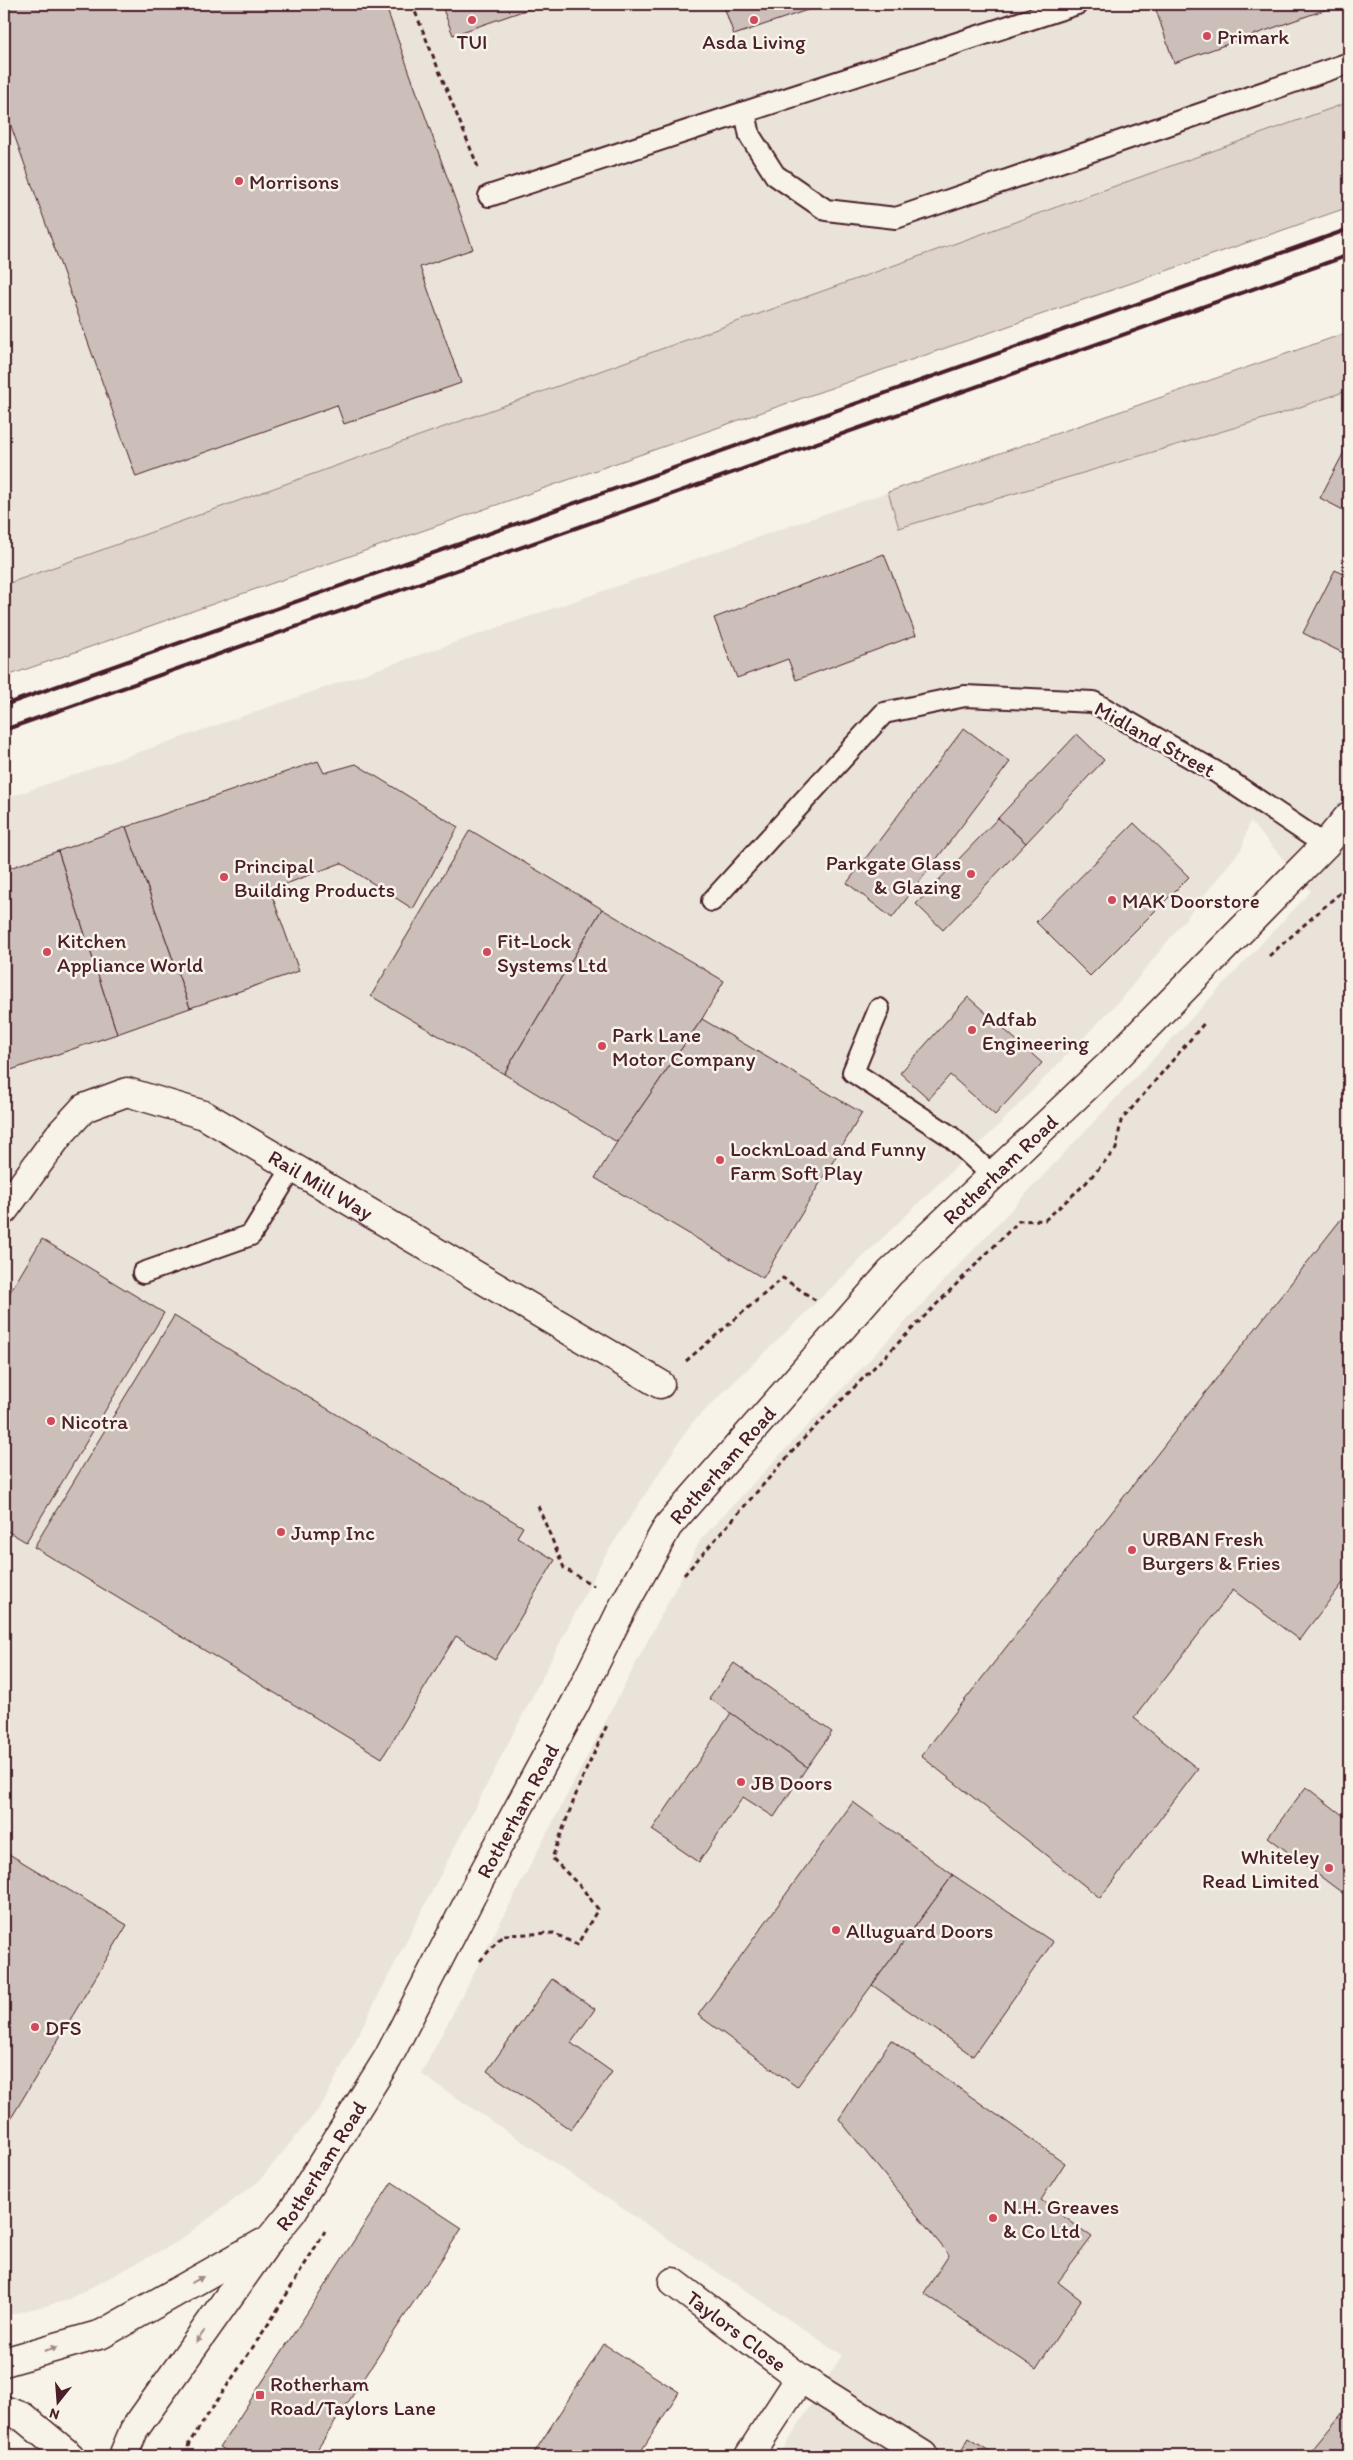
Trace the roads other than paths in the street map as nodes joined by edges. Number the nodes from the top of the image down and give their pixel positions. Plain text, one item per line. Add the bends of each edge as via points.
1 (1077, 4) edge
2 (1349, 63) edge
3 (745, 112) junction
4 (489, 196) road end
5 (1349, 816) edge
6 (1325, 845) junction
7 (712, 901) dead end
8 (879, 1009) dead end
9 (293, 1167) junction
10 (993, 1176) junction
11 (4, 1210) edge
12 (143, 1274) dead end
13 (660, 1384) road end
14 (269, 2240) junction
15 (673, 2282) dead end
16 (4, 2362) edge
17 (800, 2378) junction
18 (4, 2410) edge
19 (923, 2455) dead end
20 (70, 2456) edge
21 (123, 2456) edge
22 (749, 2456) edge

1 - 3 lane
2 - 3 lane via 896,218 826,210 775,175 750,136
3 - 4 lane
5 - 6 main road, Rotherham Road
6 - 7 lane, Midland Street via 1216,772 1093,702 965,696 884,713
6 - 10 main road, Rotherham Road via 1107,1067
8 - 10 lane via 853,1072 950,1136
9 - 11 main road, Rail Mill Way via 204,1115 127,1092 84,1108 59,1134
9 - 12 lane via 251,1235
9 - 13 main road, Rail Mill Way
10 - 14 main road, Rotherham Road via 890,1273 668,1526 388,2058 292,2212
16 -> 14 main road, Rotherham Road via 102,2334
14 -> 21 main road, Rotherham Road via 134,2430
15 - 17 main road, Taylors Close
17 - 19 main road, Taylors Close
17 - 22 main road, Taylors Close
18 - 20 main road via 23,2418

